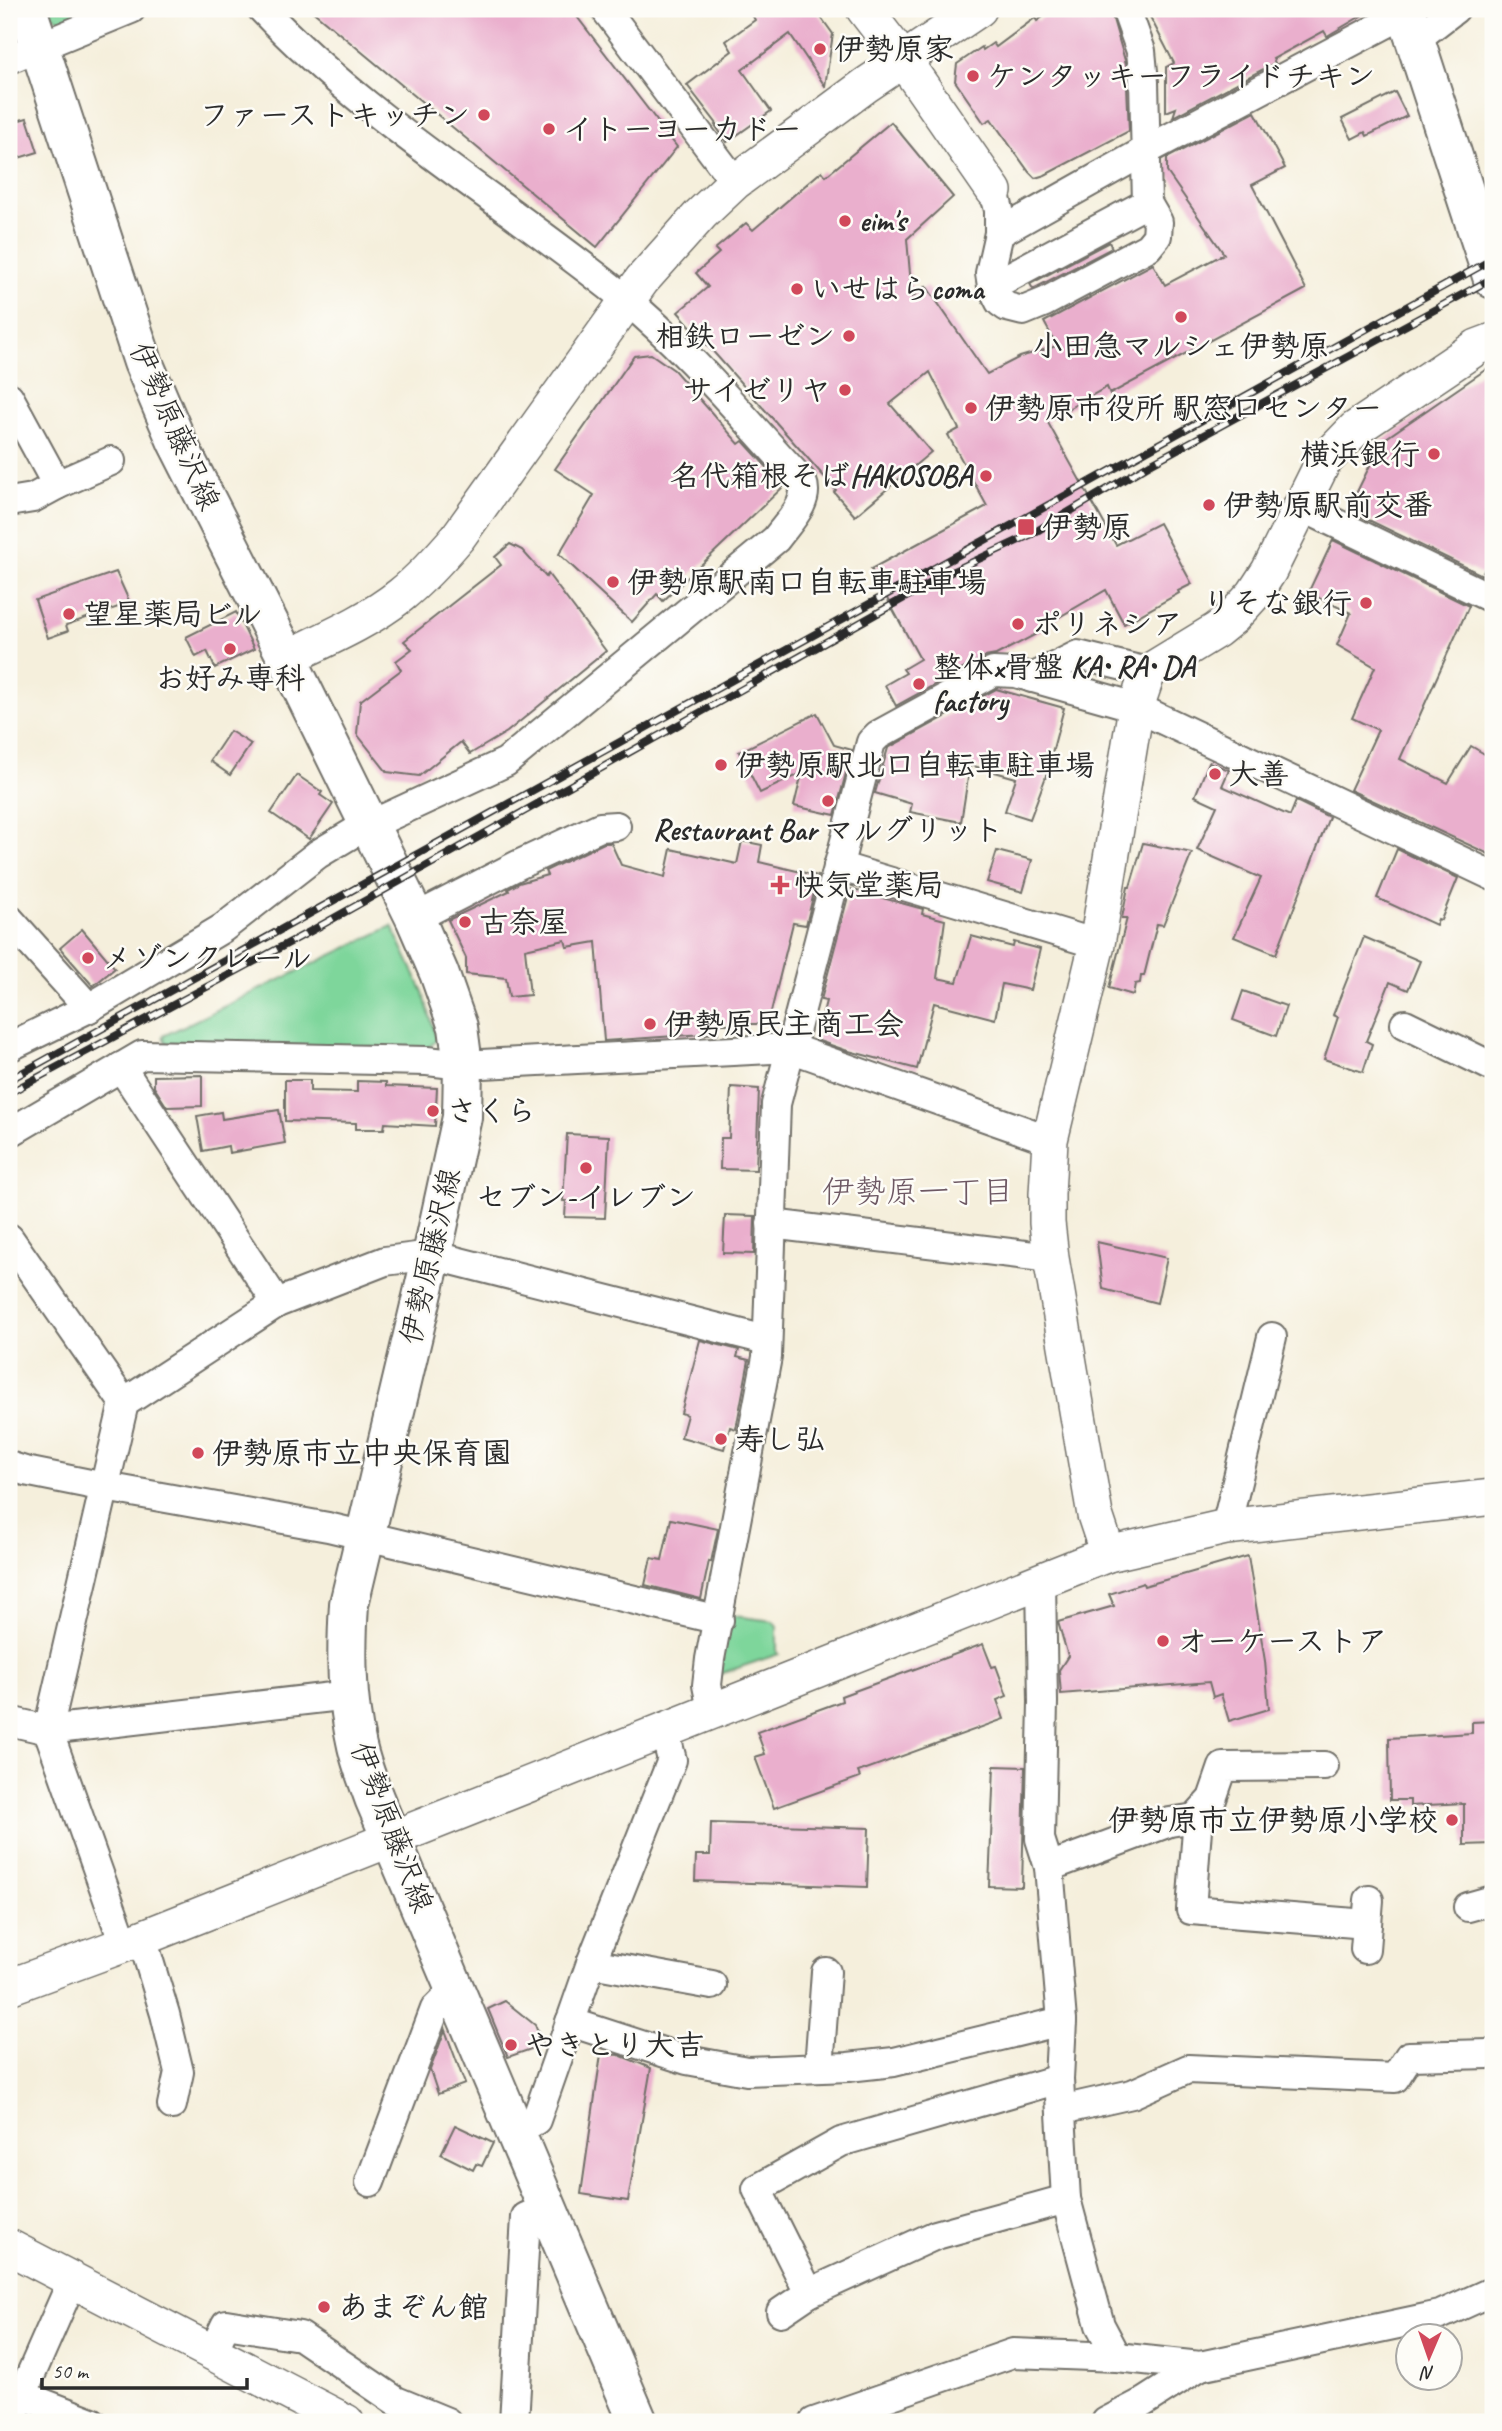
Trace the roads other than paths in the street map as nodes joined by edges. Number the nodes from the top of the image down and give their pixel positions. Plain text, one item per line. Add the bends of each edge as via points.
1 (27, 9) edge
2 (131, 9) edge
3 (262, 9) edge
4 (605, 9) edge
5 (864, 9) edge
6 (979, 9) edge
7 (1126, 9) edge
8 (1455, 9) edge
9 (1409, 20) edge
10 (24, 54) edge
11 (904, 61) junction
12 (1145, 151) junction
13 (735, 182) junction
14 (995, 191) junction
15 (1147, 203) junction
16 (1035, 213) junction
17 (1486, 228) edge
18 (999, 233) junction
19 (1493, 279) edge
20 (992, 286) junction
21 (627, 300) junction
22 (1493, 341) edge
23 (9, 397) edge
24 (111, 461) dead end
25 (57, 485) junction
26 (9, 502) edge
27 (1300, 506) junction
28 (1493, 599) edge
29 (287, 658) junction
30 (1148, 672) junction
31 (1032, 678) junction
32 (1136, 707) junction
33 (369, 825) junction
34 (616, 826) dead end
35 (838, 866) junction
36 (1493, 876) edge
37 (415, 918) junction
38 (9, 919) edge
39 (1097, 944) junction
40 (89, 1008) junction
41 (1405, 1024) dead end
42 (9, 1047) edge
43 (790, 1048) junction
44 (464, 1065) junction
45 (1493, 1067) edge
46 (121, 1068) junction
47 (9, 1133) edge
48 (1050, 1140) junction
49 (771, 1224) junction
50 (9, 1238) edge
51 (432, 1255) junction
52 (1051, 1258) junction
53 (277, 1303) junction
54 (1272, 1337) dead end
55 (766, 1340) junction
56 (124, 1403) junction
57 (9, 1465) edge
58 (105, 1487) junction
59 (1493, 1497) edge
60 (1226, 1527) junction
61 (365, 1536) junction
62 (1108, 1554) junction
63 (1041, 1580) junction
64 (719, 1620) junction
65 (349, 1695) junction
66 (712, 1710) junction
67 (9, 1721) edge
68 (664, 1729) junction
69 (48, 1730) junction
70 (1324, 1766) dead end
71 (1195, 1818) junction
72 (392, 1837) junction
73 (1049, 1867) junction
74 (1367, 1924) dead end
75 (133, 1941) junction
76 (590, 1963) junction
77 (826, 1972) dead end
78 (712, 1985) dead end
79 (9, 1987) edge
80 (455, 1989) junction
81 (570, 2021) junction
82 (1062, 2021) junction
83 (1490, 2054) dead end
84 (819, 2068) junction
85 (1059, 2079) junction
86 (172, 2105) dead end
87 (1061, 2110) junction
88 (515, 2132) junction
89 (370, 2182) dead end
90 (1066, 2199) junction
91 (547, 2208) junction
92 (9, 2247) edge
93 (72, 2281) junction
94 (1493, 2291) edge
95 (809, 2293) junction
96 (781, 2312) dead end
97 (212, 2353) junction
98 (1116, 2357) junction
99 (1200, 2366) junction
100 (15, 2392) edge
101 (10, 2422) edge
102 (92, 2422) edge
103 (346, 2422) edge
104 (447, 2422) edge
105 (514, 2422) edge
106 (638, 2422) edge
107 (814, 2422) edge
108 (1106, 2422) edge

1 - 10 main road, 伊勢原藤沢線
2 - 10 street
3 - 21 street via 340,82
4 - 13 street
5 - 11 street
6 - 11 street
7 - 12 street via 1141,51
8 - 9 street
9 - 12 street
9 - 17 main road
10 - 29 main road, 伊勢原藤沢線 via 177,442
11 - 13 street
11 - 14 street
12 - 15 street
12 - 16 street
13 - 21 street via 681,235
14 - 16 street
14 - 18 street
15 - 20 street
15 - 20 street via 1158,222 1157,236 1148,247 1023,311 1000,302
16 - 18 street
17 - 19 main road
18 - 20 street via 992,255
21 - 29 street via 458,537 429,570 377,612
21 - 33 street via 802,481 804,500 776,539 506,762
22 - 27 street via 1354,429 1323,462
23 - 25 street
24 - 25 street
25 - 26 street via 33,498
27 - 28 street
27 - 30 street via 1269,571 1246,603 1217,630
29 - 33 main road, 伊勢原藤沢線
30 - 31 street via 1079,655
30 - 32 street
31 - 32 street
31 - 35 street via 993,672 878,735 871,742
32 - 36 street
32 - 39 street
33 - 37 main road, 伊勢原藤沢線
33 - 40 street via 318,854 223,928
34 - 37 street via 600,827
35 - 39 street
35 - 43 street
37 - 44 main road, 伊勢原藤沢線 via 456,1016
38 - 40 street
39 - 48 street
40 - 42 street
41 - 45 street
43 - 44 street
43 - 48 street
43 - 49 street via 776,1104
44 - 46 street via 142,1055
44 - 51 main road, 伊勢原藤沢線 via 462,1117
46 - 47 street
46 - 53 street
48 - 52 street
49 - 52 street
49 - 55 street
50 - 56 street
51 - 53 street via 385,1261
51 - 55 street
51 - 61 main road, 伊勢原藤沢線
52 - 62 street via 1095,1515
53 - 56 street
54 - 60 street
55 - 64 street via 767,1357
56 - 58 street
57 - 58 street
58 - 61 street
58 - 69 street
59 - 60 street
60 - 62 street
61 - 64 street
61 - 65 main road, 伊勢原藤沢線 via 349,1604
62 - 63 street
63 - 66 street
63 - 73 street via 1040,1839
64 - 66 street via 707,1685
65 - 69 street
65 - 72 main road, 伊勢原藤沢線 via 357,1747
66 - 68 street
67 - 69 street
68 - 72 street
68 - 76 street via 672,1760
69 - 75 street
70 - 71 street via 1242,1754 1223,1767 1212,1799
71 - 73 street via 1170,1822
71 - 74 street via 1191,1910
72 - 75 street
72 - 80 main road, 伊勢原藤沢線
73 - 82 street
75 - 79 street
75 - 86 street via 165,2014 179,2072
76 - 78 street
76 - 81 street
77 - 84 street
80 - 88 main road, 伊勢原藤沢線
80 - 89 street via 435,2009
81 - 84 street via 687,2060 747,2071
81 - 88 street via 536,2120
82 - 84 street via 894,2062
82 - 85 street
83 - 87 street via 1409,2056 1395,2078 1188,2069 1132,2094
85 - 87 street
85 - 95 street via 841,2142 757,2189
87 - 90 street
88 - 91 main road, 伊勢原藤沢線
90 - 95 street via 936,2235
90 - 98 street via 1100,2325
91 - 105 street via 526,2217
91 - 106 main road, 伊勢原藤沢線
92 - 93 street
93 - 97 street
93 - 100 street
94 - 99 street via 1440,2315
95 - 96 street
97 - 103 street
97 - 104 street via 226,2324 300,2336 396,2400
98 - 99 street
98 - 107 street via 1013,2353
99 - 108 street
100 - 101 street
100 - 102 street

